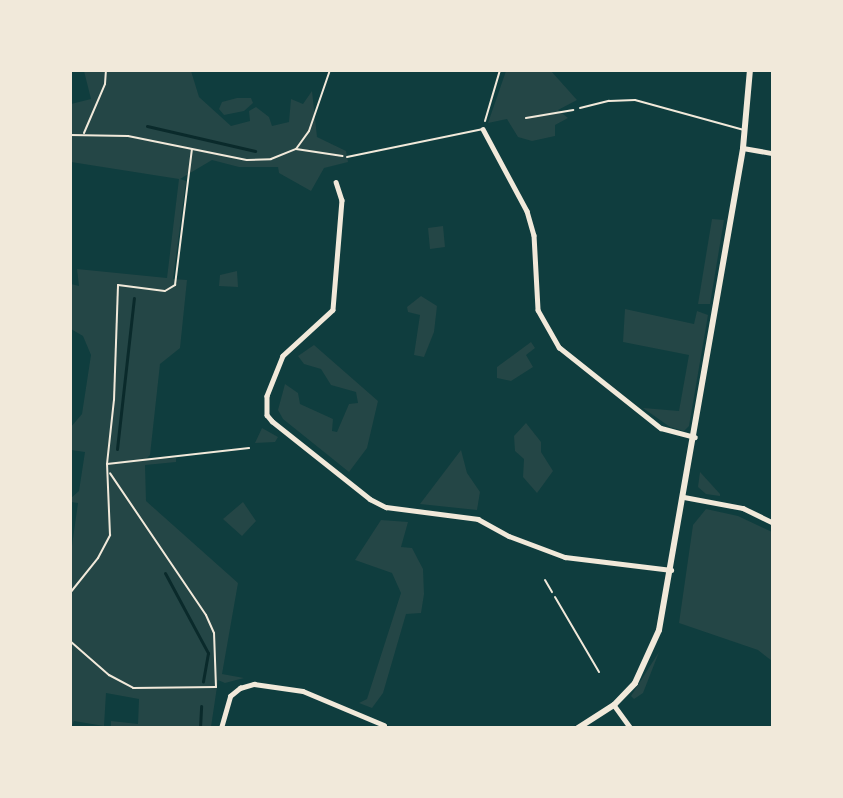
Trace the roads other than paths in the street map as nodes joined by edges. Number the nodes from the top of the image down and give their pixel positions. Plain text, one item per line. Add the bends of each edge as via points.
1 (750, 70) edge
2 (580, 108) road end
3 (483, 129) joint
4 (745, 130) junction
5 (743, 148) junction
6 (772, 153) edge
7 (347, 157) road end
8 (336, 182) dead end
9 (695, 437) junction
10 (684, 497) junction
11 (772, 522) edge
12 (671, 570) junction
13 (545, 580) dead end
14 (552, 592) road end
15 (614, 705) junction
16 (384, 725) dead end
17 (221, 728) edge
18 (578, 728) edge
19 (632, 728) edge

1 - 4 street
2 - 4 lane via 635,100
3 - 7 lane
3 - 9 street via 527,211 534,235 538,310 559,347 661,428
4 - 5 street
5 - 6 street
5 - 9 street
8 - 12 street via 342,200 333,310 283,356 267,396 267,415 272,421 370,499 386,507 478,519 508,536 566,556
9 - 10 street
10 - 11 street via 742,508
10 - 12 street
12 - 15 street via 654,648 635,682
13 - 14 lane
15 - 18 street
15 - 19 street
16 - 17 street via 310,694 254,684 230,696

